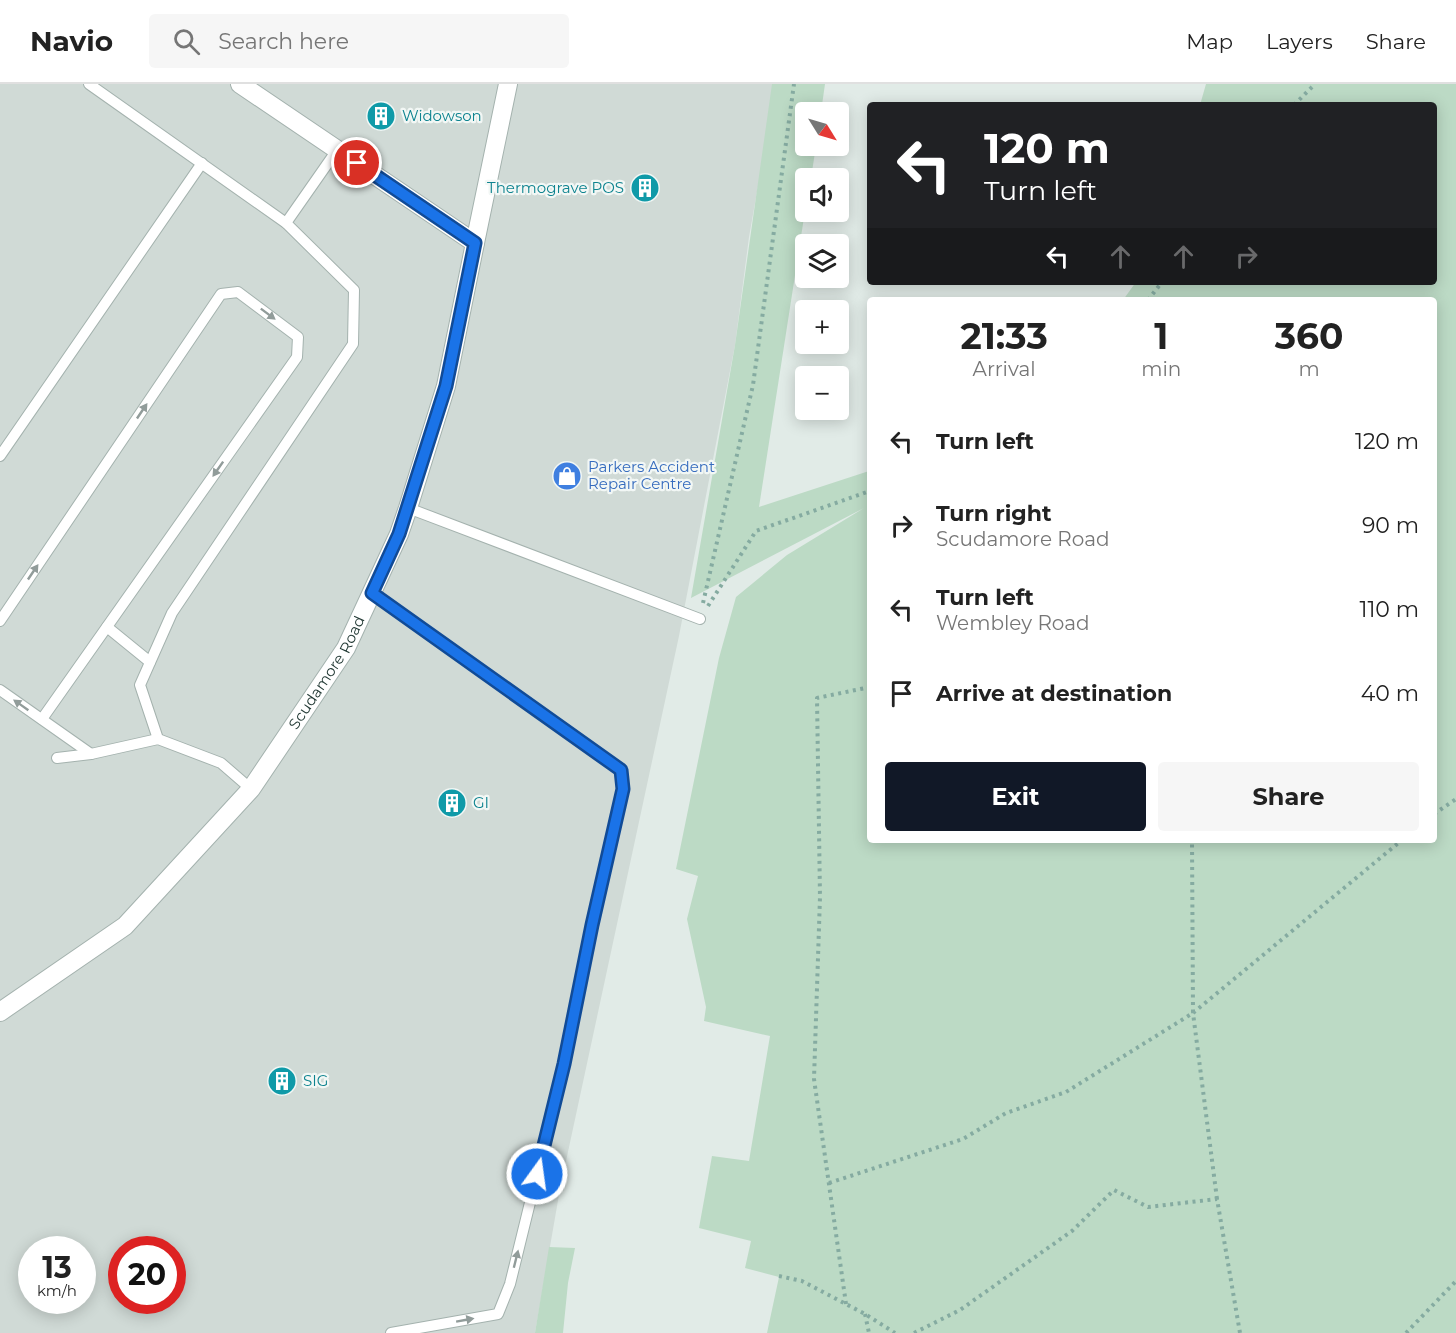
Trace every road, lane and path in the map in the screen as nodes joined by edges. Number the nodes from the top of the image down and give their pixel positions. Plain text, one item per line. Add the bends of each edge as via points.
1 (89, 84) edge
2 (240, 84) edge
3 (508, 84) edge
4 (794, 84) edge
5 (1315, 84) edge
6 (1297, 102) edge
7 (337, 150) junction
8 (202, 163) junction
9 (285, 223) junction
10 (475, 243) junction
11 (1160, 285) edge
12 (1150, 297) edge
13 (0, 456) edge
14 (867, 493) edge
15 (408, 507) junction
16 (372, 593) junction
17 (700, 619) junction
18 (0, 621) edge
19 (107, 627) junction
20 (150, 662) junction
21 (867, 688) edge
22 (0, 690) edge
23 (42, 719) junction
24 (158, 739) junction
25 (91, 754) junction
26 (57, 758) dead end
27 (251, 789) junction
28 (1456, 799) edge
29 (1437, 812) edge
30 (1192, 843) edge
31 (1398, 843) edge
32 (0, 1012) edge
33 (1193, 1013) junction
34 (829, 1183) junction
35 (1217, 1198) junction
36 (779, 1276) dead end
37 (1456, 1281) edge
38 (846, 1304) junction
39 (865, 1314) junction
40 (391, 1333) edge
41 (869, 1333) edge
42 (895, 1333) edge
43 (914, 1333) edge
44 (1240, 1333) edge
45 (1406, 1333) edge

1 - 8 lane
2 - 7 street
3 - 10 street, Scudamore Road
4 - 17 path via 753,385
5 - 6 path
7 - 9 lane
7 - 10 street
8 - 9 lane
8 - 13 lane
9 - 20 lane via 354,290 353,344 172,613
10 - 15 street, Scudamore Road via 446,386
11 - 12 path
14 - 17 path via 756,531
15 - 16 street, Scudamore Road
15 - 17 lane
16 - 27 street, Scudamore Road via 346,648
40 -> 16 lane via 498,1314 510,1284 564,1064 623,789 621,770
18 -> 19 lane via 220,294 238,292 298,337 297,357
19 - 20 lane
19 - 23 lane
20 - 24 lane via 140,685
21 - 34 path via 817,698 820,897 814,1079
23 -> 22 lane
23 - 25 lane
24 - 25 lane
24 - 27 lane via 221,763
25 - 26 lane
27 - 32 street, Scudamore Road via 125,926
28 - 29 path
30 - 33 path
31 - 33 path
33 - 34 path via 1066,1092 1006,1113 963,1139
33 - 35 path
34 - 38 path
35 - 43 path via 1148,1207 1114,1191 1072,1231 960,1310
35 - 44 path
36 - 38 path via 802,1281
37 - 45 path
38 - 39 path
39 - 41 path
39 - 42 path

